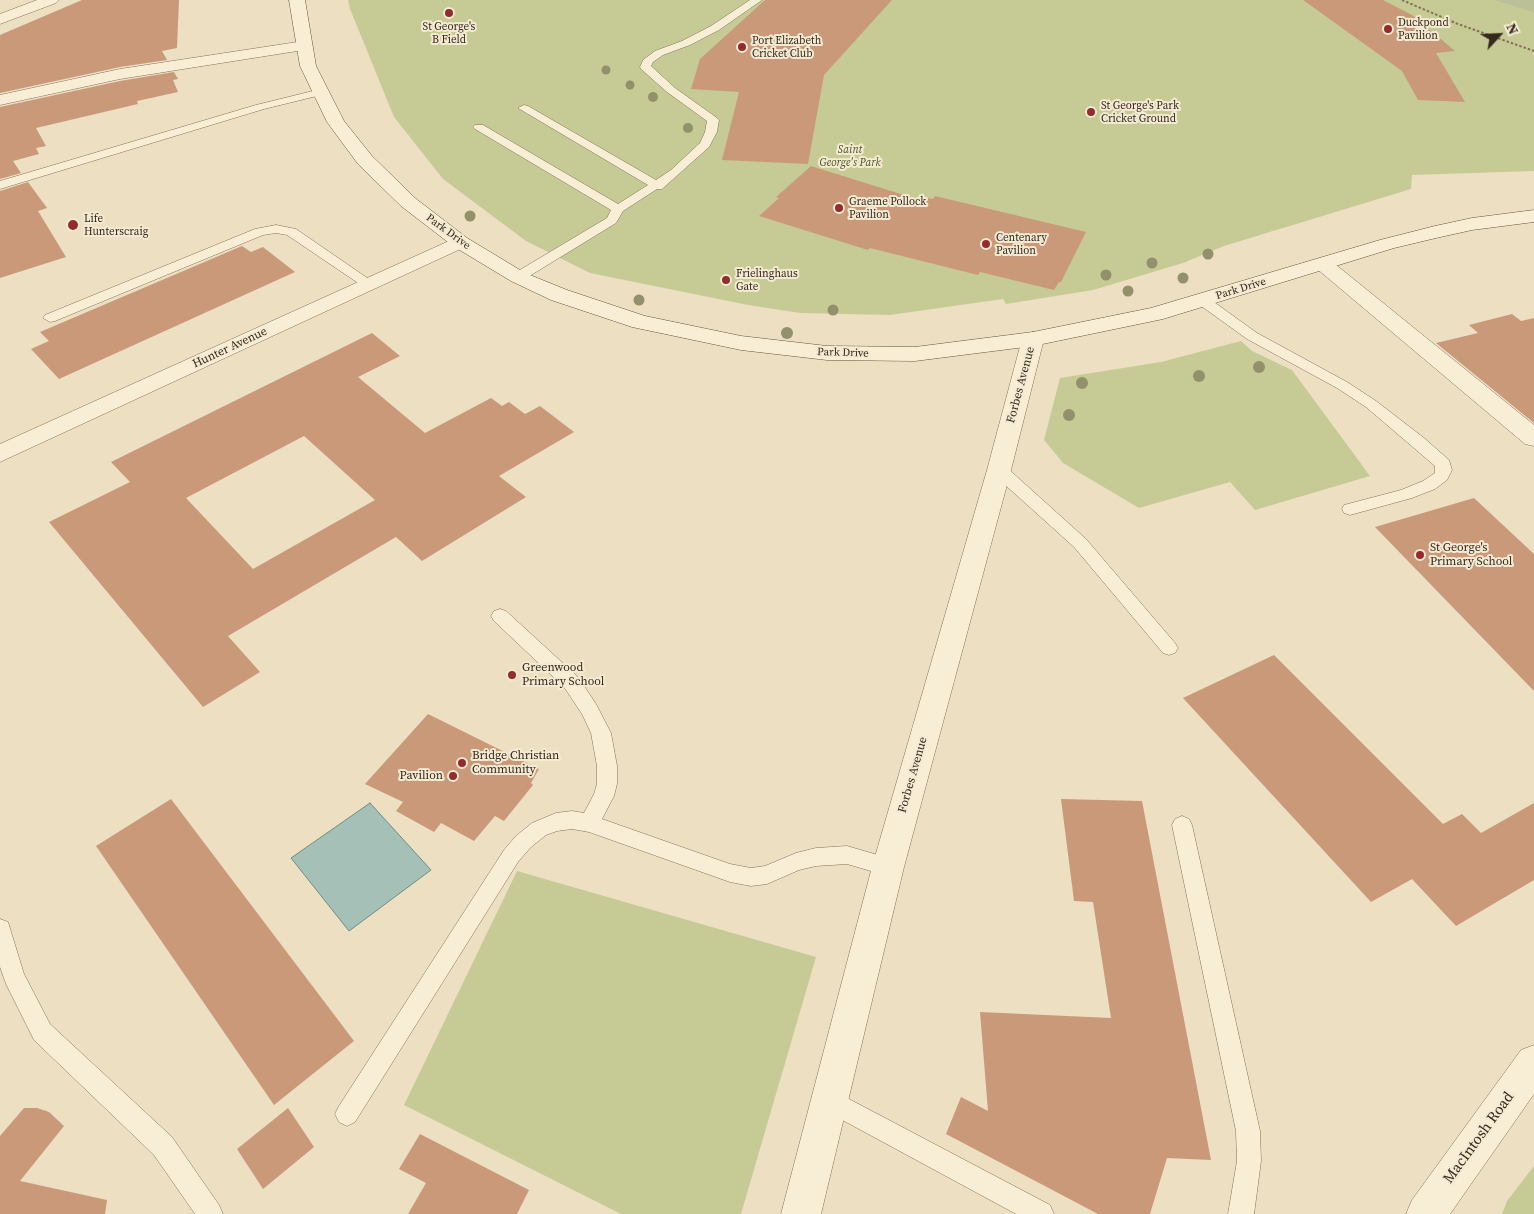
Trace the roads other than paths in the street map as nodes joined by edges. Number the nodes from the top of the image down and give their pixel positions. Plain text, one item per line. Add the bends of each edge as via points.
1 (51, 0) edge
2 (297, 0) edge
3 (757, 0) edge
4 (0, 19) edge
5 (304, 46) junction
6 (321, 92) junction
7 (0, 100) edge
8 (524, 108) dead end
9 (479, 128) dead end
10 (0, 185) edge
11 (658, 186) junction
12 (618, 209) junction
13 (1534, 216) edge
14 (460, 242) junction
15 (1323, 264) junction
16 (518, 277) junction
17 (369, 284) junction
18 (1202, 300) junction
19 (50, 318) dead end
20 (1033, 339) junction
21 (1534, 438) edge
22 (0, 454) edge
23 (999, 470) junction
24 (1350, 509) dead end
25 (500, 616) dead end
26 (1169, 648) dead end
27 (589, 823) junction
28 (1182, 825) dead end
29 (888, 867) junction
30 (0, 929) edge
31 (1534, 1063) edge
32 (830, 1101) junction
33 (347, 1114) dead end
34 (210, 1214) edge
35 (801, 1214) edge
36 (1041, 1214) edge
37 (1241, 1214) edge
38 (1426, 1214) edge

1 - 4 street
2 - 5 street, Park Drive
3 - 11 lane via 714,28 648,60 645,67 656,78 713,120 705,146
5 - 6 street, Park Drive via 308,66
5 - 7 street via 120,74
6 - 10 lane via 260,107
6 - 14 street, Park Drive via 336,122 364,160 408,202
8 - 11 lane
9 - 12 lane
11 - 12 lane
12 - 16 lane via 612,220
13 - 15 street, Park Drive via 1435,232
14 - 16 street, Park Drive
14 - 17 street, Hunter Avenue
15 - 18 street, Park Drive
15 - 21 street
16 - 20 street, Park Drive via 559,295 640,322 741,344 826,353 915,354
17 - 19 lane via 291,232 276,229 260,232
17 - 22 street, Hunter Avenue
18 - 20 street, Park Drive via 1155,314
18 - 24 lane via 1252,336 1371,404 1443,464 1441,476 1429,486
20 - 23 street, Forbes Avenue
23 - 26 lane via 1080,543
23 - 29 street, Forbes Avenue
25 - 27 lane via 571,682 601,733 607,784
27 - 29 lane via 730,873 751,877 767,875 816,857 847,855
27 - 33 lane via 572,820 548,825 523,842 511,856
28 - 37 lane via 1248,1130 1248,1161
29 - 32 street, Forbes Avenue
30 - 34 lane via 14,977 42,1032 163,1146
31 - 38 street, MacIntosh Road
32 - 35 street, Forbes Avenue
32 - 36 lane

